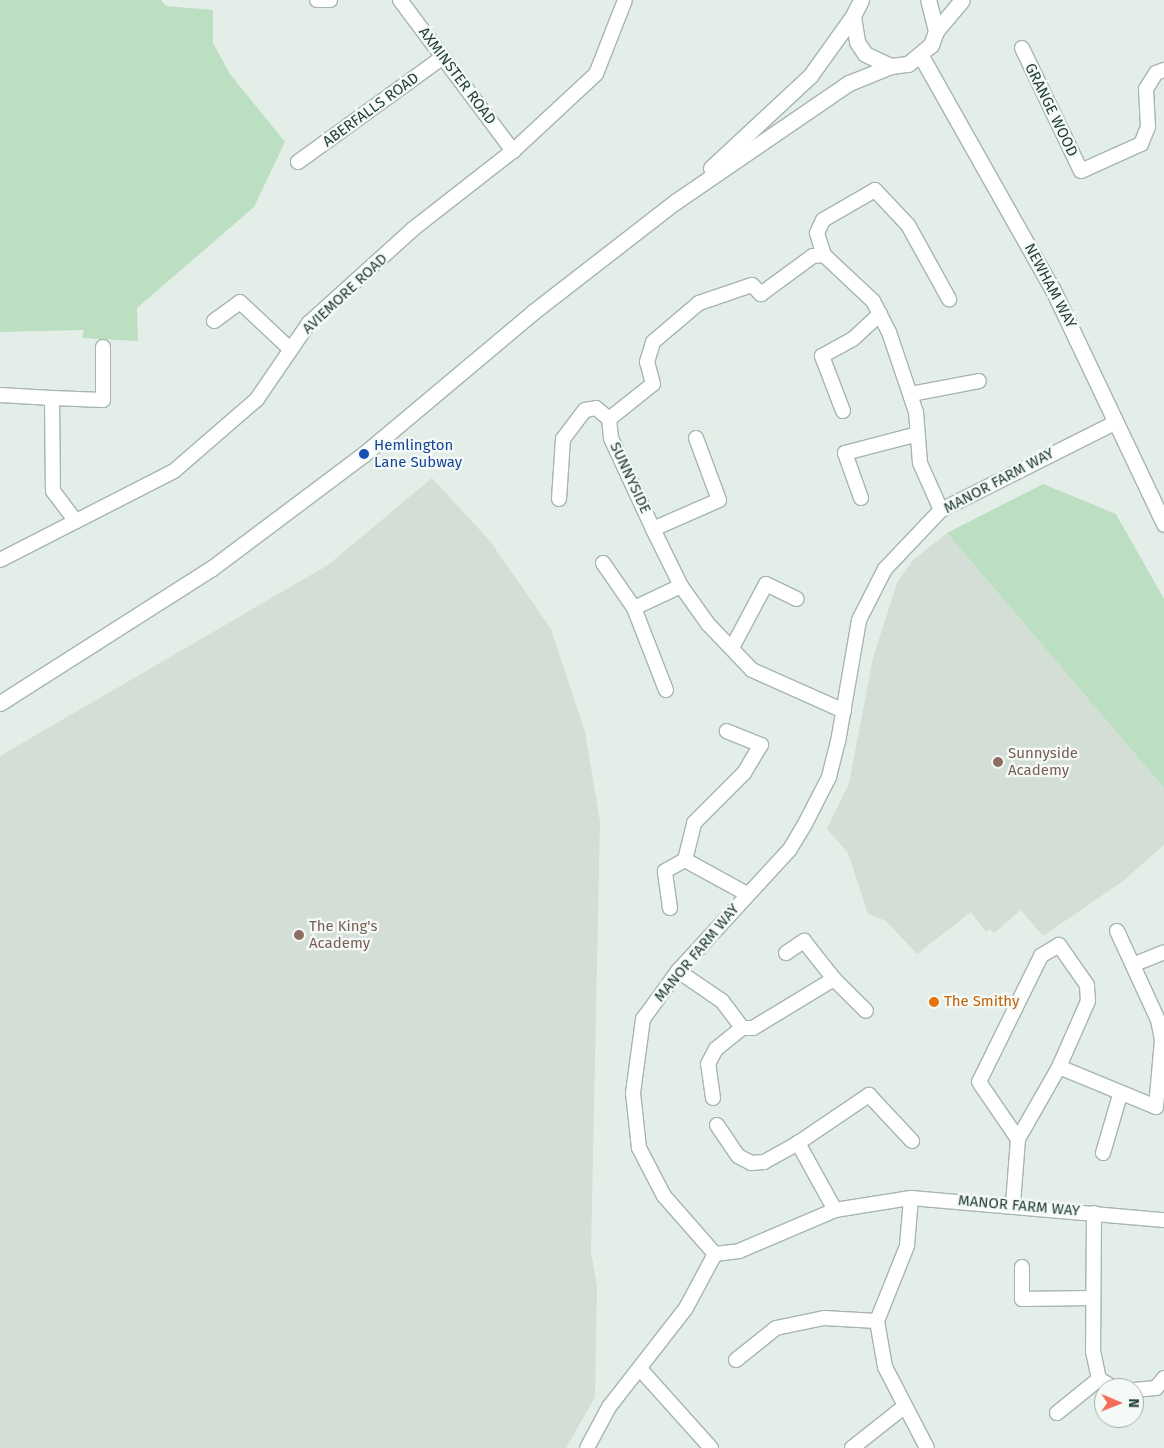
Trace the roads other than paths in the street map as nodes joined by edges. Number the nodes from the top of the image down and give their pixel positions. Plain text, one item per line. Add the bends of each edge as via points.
1 (317, 0) edge
2 (330, 0) edge
3 (400, 0) edge
4 (625, 0) edge
5 (861, 0) edge
6 (928, 0) edge
7 (962, 0) edge
8 (853, 16) junction
9 (936, 31) junction
10 (1022, 48) dead end
11 (921, 56) junction
12 (443, 57) junction
13 (891, 66) junction
14 (1164, 70) edge
15 (513, 151) junction
16 (298, 162) dead end
17 (675, 202) junction
18 (824, 255) junction
19 (949, 299) dead end
20 (880, 314) junction
21 (214, 321) dead end
22 (103, 347) dead end
23 (290, 349) junction
24 (979, 382) dead end
25 (911, 394) junction
26 (0, 395) edge
27 (52, 398) junction
28 (843, 411) dead end
29 (609, 419) junction
30 (1115, 423) junction
31 (914, 435) junction
32 (696, 438) dead end
33 (861, 498) dead end
34 (559, 499) dead end
35 (942, 510) junction
36 (76, 521) junction
37 (1164, 524) edge
38 (653, 529) junction
39 (0, 560) edge
40 (603, 563) dead end
41 (681, 586) junction
42 (797, 599) dead end
43 (634, 608) junction
44 (733, 646) junction
45 (30, 680) junction
46 (0, 690) edge
47 (666, 690) dead end
48 (0, 703) edge
49 (844, 711) junction
50 (727, 731) dead end
51 (685, 860) junction
52 (747, 894) junction
53 (670, 908) dead end
54 (1118, 931) dead end
55 (1164, 952) edge
56 (786, 953) dead end
57 (1136, 964) junction
58 (678, 971) junction
59 (834, 979) junction
60 (866, 1012) dead end
61 (742, 1028) junction
62 (1059, 1067) junction
63 (1120, 1095) junction
64 (713, 1098) dead end
65 (1160, 1109) edge
66 (717, 1125) dead end
67 (1018, 1139) junction
68 (912, 1141) dead end
69 (798, 1143) junction
70 (1103, 1153) dead end
71 (911, 1198) junction
72 (1013, 1204) junction
73 (835, 1210) junction
74 (1094, 1213) junction
75 (1164, 1220) edge
76 (715, 1254) junction
77 (1022, 1267) dead end
78 (1092, 1298) junction
79 (878, 1321) junction
80 (736, 1360) dead end
81 (640, 1370) junction
82 (1100, 1378) edge
83 (1164, 1378) edge
84 (1094, 1384) edge
85 (1144, 1389) edge
86 (904, 1407) junction
87 (1057, 1413) dead end
88 (586, 1448) edge
89 (711, 1448) edge
90 (852, 1448) edge
91 (927, 1448) edge

1 - 2 street
3 - 12 street, AXMINSTER ROAD
4 - 15 street, AVIEMORE ROAD via 596,74
5 - 8 main road
6 - 9 main road
7 - 9 main road
8 - 13 main road via 856,42 865,54
8 - 17 main road via 810,76
9 - 11 main road
10 - 14 street, GRANGE WOOD via 1081,172 1141,144 1148,127 1146,89 1156,73
11 - 13 main road
11 - 30 main road, NEWHAM WAY via 1053,290
12 - 15 street, AXMINSTER ROAD
12 - 16 street, ABERFALLS ROAD
13 - 17 main road via 849,83
15 - 23 street, AVIEMORE ROAD via 412,229 309,323
17 - 45 main road via 534,312 364,454 219,562
18 - 19 street via 817,233 823,220 875,190 908,225
18 - 20 street via 873,301
18 - 29 street via 813,256 761,294 752,285 699,304 653,342 647,362 653,384
20 - 25 street
20 - 28 street via 853,339 822,356
21 - 23 street via 240,302
22 - 27 street via 102,400
23 - 36 street, AVIEMORE ROAD via 257,399 174,471
24 - 25 street
25 - 31 street
26 - 27 street
27 - 36 street via 53,490
29 - 34 street via 596,408 585,410 563,439
29 - 38 street, SUNNYSIDE via 611,438
30 - 35 street, MANOR FARM WAY
30 - 37 main road, NEWHAM WAY
31 - 33 street via 845,453
31 - 35 street via 920,463
32 - 38 street via 719,500
35 - 49 street, MANOR FARM WAY via 885,569 859,620
36 - 39 street, AVIEMORE ROAD
38 - 41 street, SUNNYSIDE
40 - 43 street
41 - 43 street
41 - 44 street, SUNNYSIDE via 708,624
42 - 44 street via 766,584
43 - 47 street
44 - 49 street, SUNNYSIDE via 752,670
45 - 46 main road
45 - 48 main road
49 - 52 street, MANOR FARM WAY via 828,777 806,822 790,849
50 - 51 street via 761,745 744,772 694,823
51 - 52 street
51 - 53 street via 665,871
52 - 58 street, MANOR FARM WAY
54 - 57 street
55 - 57 street
56 - 59 street via 804,941
57 - 65 street via 1162,1040
58 - 61 street via 722,1001
58 - 76 street, MANOR FARM WAY via 643,1019 633,1093 639,1148 664,1196
59 - 60 street
59 - 61 street via 753,1028
61 - 64 street via 716,1049 708,1064
62 - 63 street
62 - 67 street
62 - 67 street via 1088,1001 1087,986 1059,945 1041,956 979,1082
63 - 65 street
63 - 70 street
66 - 69 street via 738,1156 751,1162 764,1162
67 - 72 street
68 - 69 street via 869,1095
69 - 73 street
71 - 72 street, MANOR FARM WAY
71 - 73 street, MANOR FARM WAY
71 - 79 street via 907,1246
72 - 74 street, MANOR FARM WAY
73 - 76 street, MANOR FARM WAY via 739,1251
74 - 75 street, MANOR FARM WAY
74 - 78 street
76 - 81 street via 686,1308
77 - 78 street via 1022,1298
78 - 82 street via 1093,1351
79 - 80 street via 824,1318 776,1328
79 - 86 street via 885,1367
81 - 88 street via 609,1407
81 - 89 street
83 - 85 street via 1156,1388
84 - 87 street
86 - 90 street
86 - 91 street

